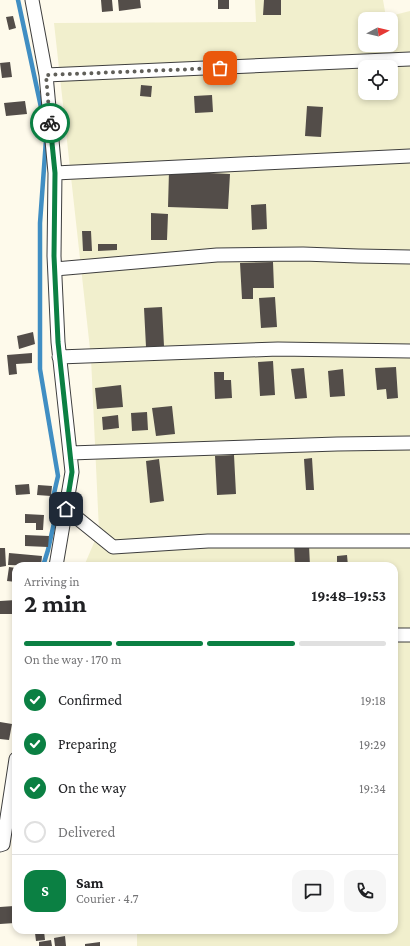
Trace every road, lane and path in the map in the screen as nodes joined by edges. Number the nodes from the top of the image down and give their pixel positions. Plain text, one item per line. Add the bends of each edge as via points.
1 (32, 0) edge
2 (410, 59) edge
3 (46, 75) junction
4 (410, 156) edge
5 (55, 173) junction
6 (410, 257) edge
7 (55, 269) junction
8 (410, 351) edge
9 (59, 357) junction
10 (410, 443) edge
11 (70, 454) junction
12 (66, 509) junction
13 (410, 541) edge
14 (57, 562) edge
15 (398, 635) edge
16 (410, 635) edge
17 (12, 785) edge
18 (0, 845) edge

1 - 3 street
2 - 3 street
3 - 5 street
4 - 5 street
5 - 7 street
6 - 7 street via 303,254 217,256
7 - 9 street
8 - 9 street via 278,349
9 - 11 street
10 - 11 street
11 - 12 street via 72,472
12 - 13 street via 113,547 208,541
12 - 14 street
15 - 16 street
17 - 18 street via 3,844

